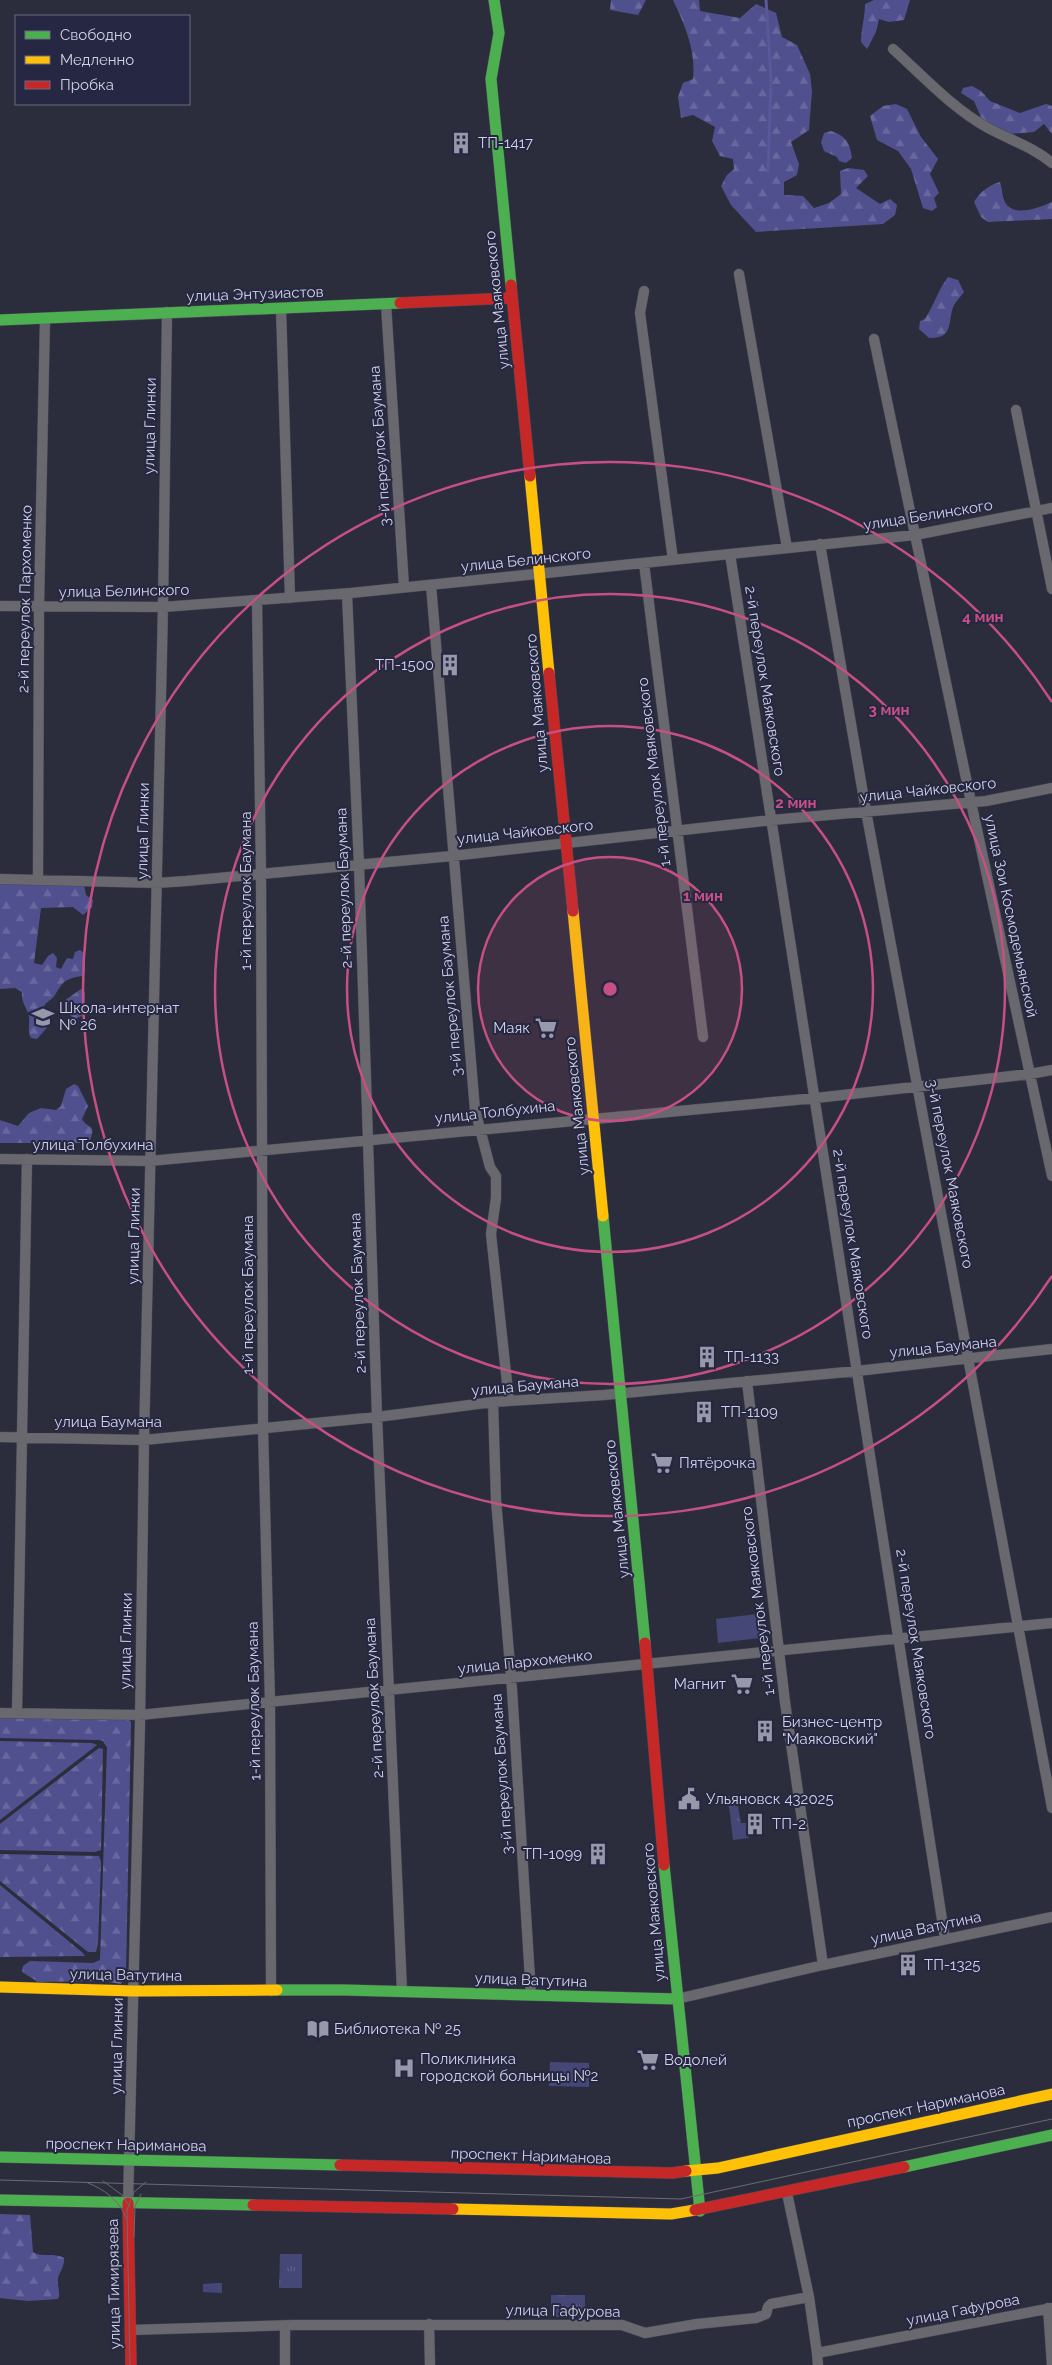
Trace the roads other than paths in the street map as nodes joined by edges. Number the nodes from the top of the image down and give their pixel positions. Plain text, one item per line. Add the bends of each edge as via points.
1 (493, 1) edge
2 (893, 49) dead end
3 (1052, 163) edge
4 (739, 274) dead end
5 (644, 291) dead end
6 (512, 298) junction
7 (386, 304) junction
8 (281, 308) junction
9 (166, 312) junction
10 (45, 318) junction
11 (0, 320) edge
12 (874, 338) dead end
13 (1016, 410) dead end
14 (1052, 508) edge
15 (1035, 512) junction
16 (915, 535) junction
17 (820, 544) junction
18 (787, 548) junction
19 (730, 554) junction
20 (673, 560) junction
21 (644, 564) junction
22 (540, 573) junction
23 (431, 585) junction
24 (404, 587) junction
25 (1052, 589) edge
26 (346, 594) junction
27 (290, 598) junction
28 (257, 600) junction
29 (0, 606) edge
30 (39, 607) junction
31 (163, 607) junction
32 (1052, 788) edge
33 (971, 802) junction
34 (866, 811) junction
35 (772, 820) junction
36 (676, 831) junction
37 (565, 843) junction
38 (452, 856) junction
39 (358, 864) junction
40 (261, 874) junction
41 (0, 879) edge
42 (38, 880) junction
43 (157, 883) junction
44 (703, 1037) dead end
45 (1052, 1070) edge
46 (1030, 1074) junction
47 (919, 1086) junction
48 (816, 1098) junction
49 (593, 1118) junction
50 (479, 1129) junction
51 (368, 1140) junction
52 (262, 1150) junction
53 (0, 1159) edge
54 (27, 1159) junction
55 (150, 1161) junction
56 (1052, 1176) edge
57 (1052, 1349) edge
58 (970, 1360) junction
59 (857, 1371) junction
60 (747, 1382) junction
61 (620, 1393) junction
62 (509, 1401) junction
63 (493, 1402) junction
64 (377, 1417) junction
65 (264, 1427) junction
66 (0, 1437) edge
67 (23, 1437) junction
68 (144, 1440) junction
69 (1052, 1623) edge
70 (1019, 1626) junction
71 (900, 1639) junction
72 (779, 1652) junction
73 (647, 1665) junction
74 (511, 1679) junction
75 (389, 1691) junction
76 (270, 1703) junction
77 (0, 1713) edge
78 (17, 1713) junction
79 (140, 1715) junction
80 (1052, 1808) edge
81 (1052, 1917) edge
82 (945, 1940) junction
83 (823, 1965) junction
84 (0, 1986) edge
85 (271, 1990) junction
86 (133, 1991) junction
87 (402, 1991) junction
88 (531, 1995) junction
89 (677, 1999) junction
90 (1052, 2094) edge
91 (1052, 2135) edge
92 (0, 2158) edge
93 (130, 2160) junction
94 (695, 2172) junction
95 (787, 2193) junction
96 (0, 2200) edge
97 (128, 2203) junction
98 (700, 2211) junction
99 (809, 2297) junction
100 (1050, 2308) edge
101 (429, 2324) junction
102 (285, 2326) junction
103 (130, 2330) junction
104 (818, 2353) junction
105 (131, 2365) edge
106 (285, 2365) edge
107 (430, 2365) edge
108 (818, 2365) edge
109 (1052, 2365) edge

1 - 6 street, улица Маяковского via 499,33 491,79
2 - 3 street via 948,100 987,127 1040,153
4 - 18 street
5 - 20 street via 640,313
6 - 7 street, улица Энтузиастов
6 - 22 street, улица Маяковского
7 - 8 street, улица Энтузиастов
7 - 24 street, 3-й переулок Баумана
8 - 9 street, улица Энтузиастов
8 - 27 street
9 - 10 street, улица Энтузиастов
9 - 31 street, улица Глинки
10 - 11 street, улица Энтузиастов
10 - 30 street, 2-й переулок Пархоменко
12 - 16 street, улица Зои Космодемьянской
13 - 15 street
14 - 15 street, улица Белинского
15 - 16 street, улица Белинского
15 - 25 street
16 - 17 street, улица Белинского
16 - 33 street, улица Зои Космодемьянской
17 - 18 street, улица Белинского
17 - 34 street, 3-й переулок Маяковского
18 - 19 street, улица Белинского
19 - 20 street, улица Белинского
19 - 35 street, 2-й переулок Маяковского
20 - 21 street, улица Белинского
21 - 22 street, улица Белинского
21 - 36 street, 1-й переулок Маяковского
22 - 23 street, улица Белинского
22 - 37 street, улица Маяковского
23 - 24 street, улица Белинского
23 - 38 street, 3-й переулок Баумана
24 - 26 street, улица Белинского
26 - 27 street, улица Белинского
26 - 39 street, 2-й переулок Баумана
27 - 28 street, улица Белинского
28 - 31 street, улица Белинского
28 - 40 street, 1-й переулок Баумана
29 - 30 street, улица Белинского
30 - 31 street, улица Белинского
30 - 42 street, 2-й переулок Пархоменко
31 - 43 street, улица Глинки
32 - 33 street, улица Чайковского
33 - 34 street, улица Чайковского
33 - 46 street, улица Зои Космодемьянской
34 - 35 street, улица Чайковского
34 - 47 street, 3-й переулок Маяковского
35 - 36 street, улица Чайковского
35 - 48 street, 2-й переулок Маяковского
36 - 37 street, улица Чайковского
36 - 44 street, 1-й переулок Маяковского
37 - 38 street, улица Чайковского
37 - 49 street, улица Маяковского
38 - 39 street, улица Чайковского
38 - 50 street, 3-й переулок Баумана
39 - 40 street, улица Чайковского
39 - 51 street, 2-й переулок Баумана
40 - 43 street, улица Чайковского
40 - 52 street, 1-й переулок Баумана
41 - 42 street, улица Чайковского
42 - 43 street, улица Чайковского
43 - 55 street, улица Глинки
45 - 46 street, улица Толбухина
46 - 47 street, улица Толбухина
46 - 56 street, улица Зои Космодемьянской
47 - 48 street, улица Толбухина
47 - 58 street, 3-й переулок Маяковского
48 - 49 street, улица Толбухина
48 - 59 street, 2-й переулок Маяковского
49 - 50 street, улица Толбухина
49 - 61 street, улица Маяковского
50 - 51 street, улица Толбухина
50 - 62 street, 3-й переулок Баумана via 490,1167 496,1176 491,1234
51 - 52 street, улица Толбухина
51 - 64 street, 2-й переулок Баумана
52 - 55 street, улица Толбухина
52 - 65 street, 1-й переулок Баумана
53 - 54 street, улица Толбухина
54 - 55 street, улица Толбухина
54 - 67 street
55 - 68 street, улица Глинки
57 - 58 street, улица Баумана
58 - 59 street, улица Баумана
58 - 70 street, 3-й переулок Маяковского
59 - 60 street, улица Баумана
59 - 71 street, 2-й переулок Маяковского
60 - 61 street, улица Баумана
60 - 72 street, 1-й переулок Маяковского
61 - 62 street, улица Баумана
61 - 73 street, улица Маяковского
62 - 63 street, улица Баумана
63 - 64 street, улица Баумана
63 - 74 street, 3-й переулок Баумана via 496,1500
64 - 65 street, улица Баумана
64 - 75 street, 2-й переулок Баумана
65 - 68 street, улица Баумана
65 - 76 street, 1-й переулок Баумана
66 - 67 street, улица Баумана
67 - 68 street, улица Баумана
67 - 78 street
68 - 79 street, улица Глинки
69 - 70 street, улица Пархоменко
70 - 71 street, улица Пархоменко
70 - 80 street, 3-й переулок Маяковского
71 - 72 street, улица Пархоменко
71 - 82 street, 2-й переулок Маяковского
72 - 73 street, улица Пархоменко
72 - 83 street, 1-й переулок Маяковского
73 - 74 street, улица Пархоменко
73 - 89 street, улица Маяковского
74 - 75 street, улица Пархоменко
74 - 88 street, 3-й переулок Баумана
75 - 76 street, улица Пархоменко
75 - 87 street, 2-й переулок Баумана
76 - 79 street, улица Пархоменко
76 - 85 street, 1-й переулок Баумана
77 - 78 street, улица Пархоменко
78 - 79 street, улица Пархоменко
79 - 86 street, улица Глинки
81 - 82 street, улица Ватутина
82 - 83 street, улица Ватутина
83 - 89 street, улица Ватутина
84 - 86 street, улица Ватутина
85 - 86 street, улица Ватутина
85 - 87 street, улица Ватутина
86 - 93 street, улица Глинки
87 - 88 street, улица Ватутина
88 - 89 street, улица Ватутина
89 - 94 street, улица Маяковского
90 - 94 street, проспект Нариманова
91 - 95 street
92 - 93 street, проспект Нариманова
93 - 94 street, проспект Нариманова via 634,2174
93 - 97 street, улица Глинки
94 - 98 street, улица Маяковского
95 - 98 street
95 - 99 street
96 - 97 street
97 - 98 street via 624,2214
97 - 103 street, улица Тимирязева
99 - 101 street, улица Гафурова via 771,2304 766,2314 756,2318 645,2333 622,2325
99 - 104 street
100 - 104 street, улица Гафурова
100 - 109 street
101 - 102 street, улица Гафурова
101 - 107 street
102 - 103 street, улица Гафурова
102 - 106 street
103 - 105 street, улица Тимирязева
104 - 108 street

